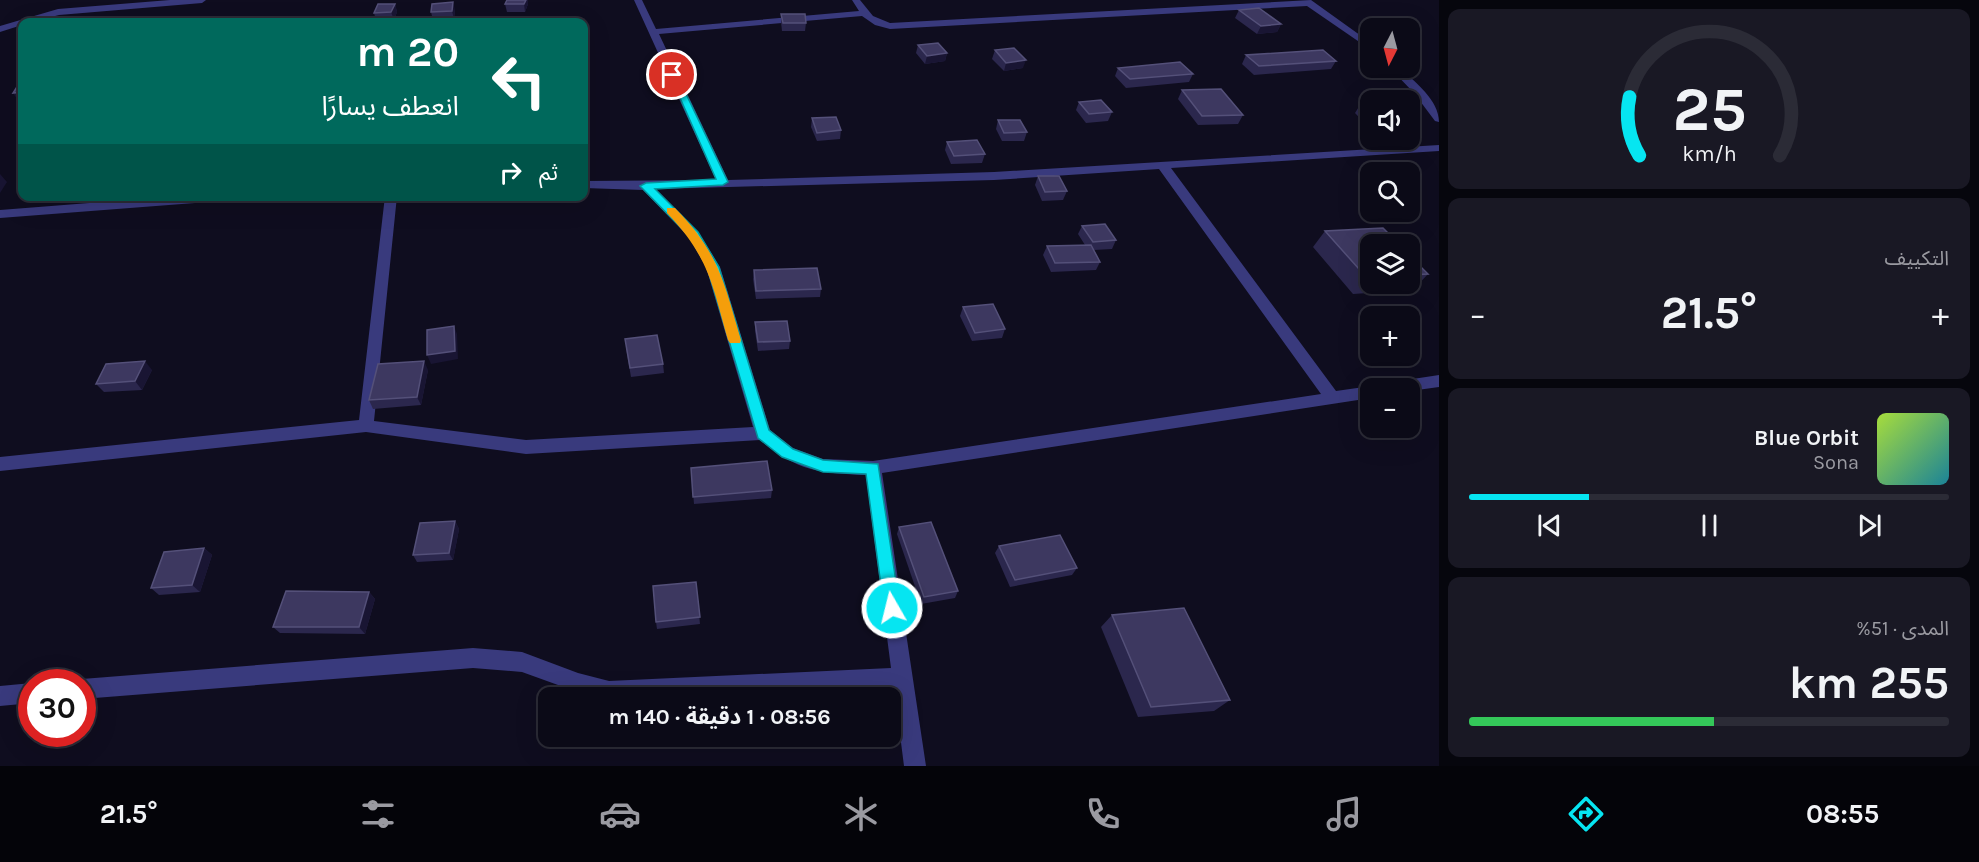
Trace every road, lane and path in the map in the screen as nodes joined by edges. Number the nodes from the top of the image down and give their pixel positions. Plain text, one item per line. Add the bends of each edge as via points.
1 (202, 0) edge
2 (638, 0) edge
3 (856, 0) edge
4 (1308, 2) edge
5 (864, 13) junction
6 (38, 18) edge
7 (18, 24) edge
8 (0, 29) edge
9 (652, 32) junction
10 (1360, 39) edge
11 (1405, 78) edge
12 (1439, 119) edge
13 (1439, 148) edge
14 (1163, 166) junction
15 (723, 182) junction
16 (588, 185) edge
17 (646, 186) junction
18 (169, 201) edge
19 (390, 201) edge
20 (0, 214) edge
21 (1439, 381) edge
22 (1420, 384) edge
23 (1360, 394) edge
24 (1332, 398) junction
25 (366, 426) junction
26 (763, 434) junction
27 (0, 464) edge
28 (873, 468) junction
29 (902, 678) junction
30 (96, 688) edge
31 (18, 694) edge
32 (0, 696) edge
33 (915, 766) edge

1 - 6 street via 58,12
2 - 9 street
3 - 5 street
4 - 5 street via 890,26 876,24
4 - 10 street
5 - 9 street
7 - 8 street
9 - 15 street
11 - 12 street
13 - 14 street
14 - 15 street via 960,178
14 - 24 street
15 - 17 street
16 - 17 street
17 - 26 street via 694,235 713,267
18 - 20 street
19 - 25 street
21 - 22 street
23 - 24 street
24 - 28 street
25 - 26 street via 526,447
25 - 27 street
26 - 28 street via 788,453 823,466
28 - 29 street
29 - 30 street via 609,691 584,687 527,664 473,658
29 - 33 street
31 - 32 street

